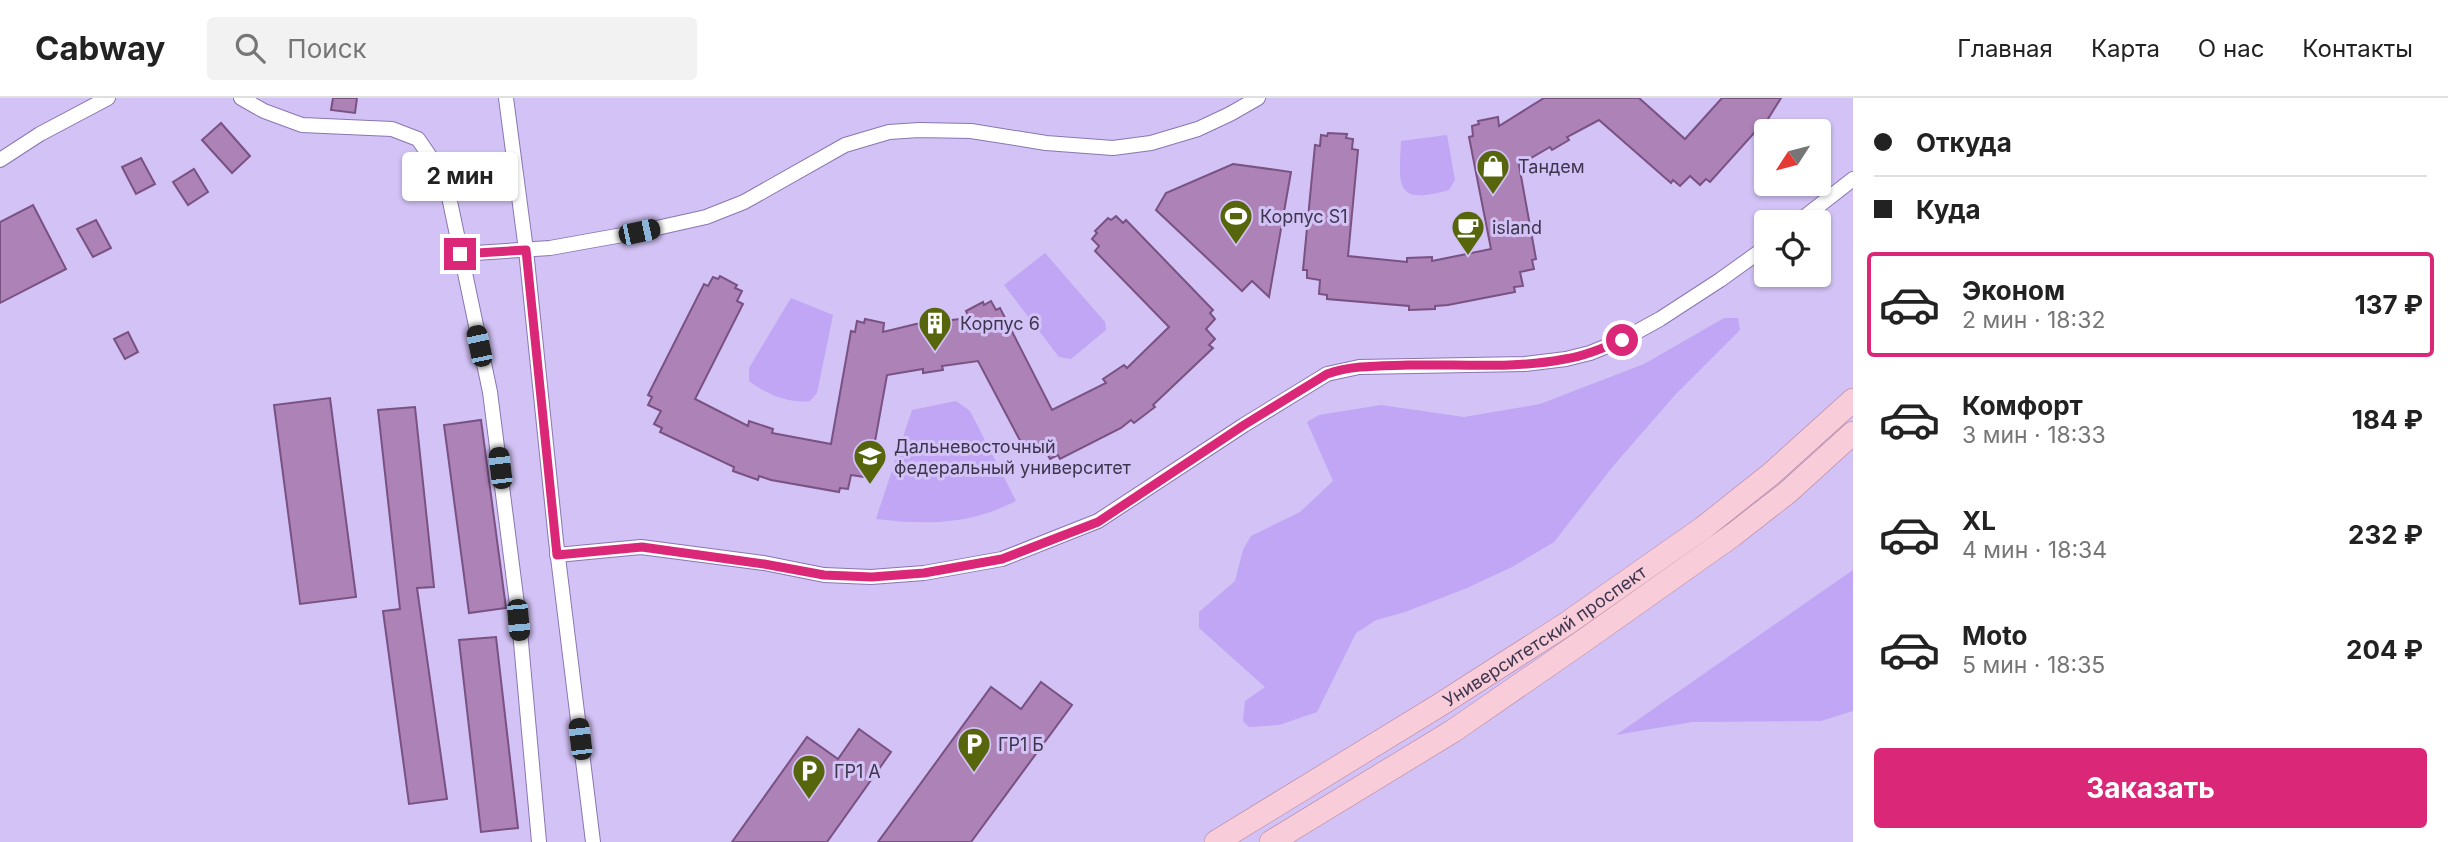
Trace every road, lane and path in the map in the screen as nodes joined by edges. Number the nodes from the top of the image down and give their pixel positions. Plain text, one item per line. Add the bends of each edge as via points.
1 (108, 98) edge
2 (241, 98) edge
3 (506, 98) edge
4 (1258, 98) edge
5 (0, 160) edge
6 (1853, 179) edge
7 (1813, 210) edge
8 (526, 250) junction
9 (460, 254) junction
10 (1754, 256) edge
11 (1853, 400) edge
12 (1853, 433) edge
13 (557, 555) junction
14 (539, 842) edge
15 (593, 842) edge
16 (1216, 842) edge
17 (1270, 842) edge

1 - 5 street
2 - 9 street via 302,125 392,130 418,139 442,174
3 - 8 street
4 - 8 street via 1198,129 1113,148 971,131 889,132 853,141 744,202 706,217
6 - 7 street
8 - 9 street
8 - 13 street
9 - 14 street via 490,392 519,620
10 - 13 street via 1660,318 1590,353 1525,364 1359,367 1327,374 1098,522 1002,559 872,577 824,575 642,547
11 - 16 main road, Университетский проспект via 1703,528 1566,624
12 - 17 main road, Университетский проспект via 1733,535 1590,636 1453,731
13 - 15 street

